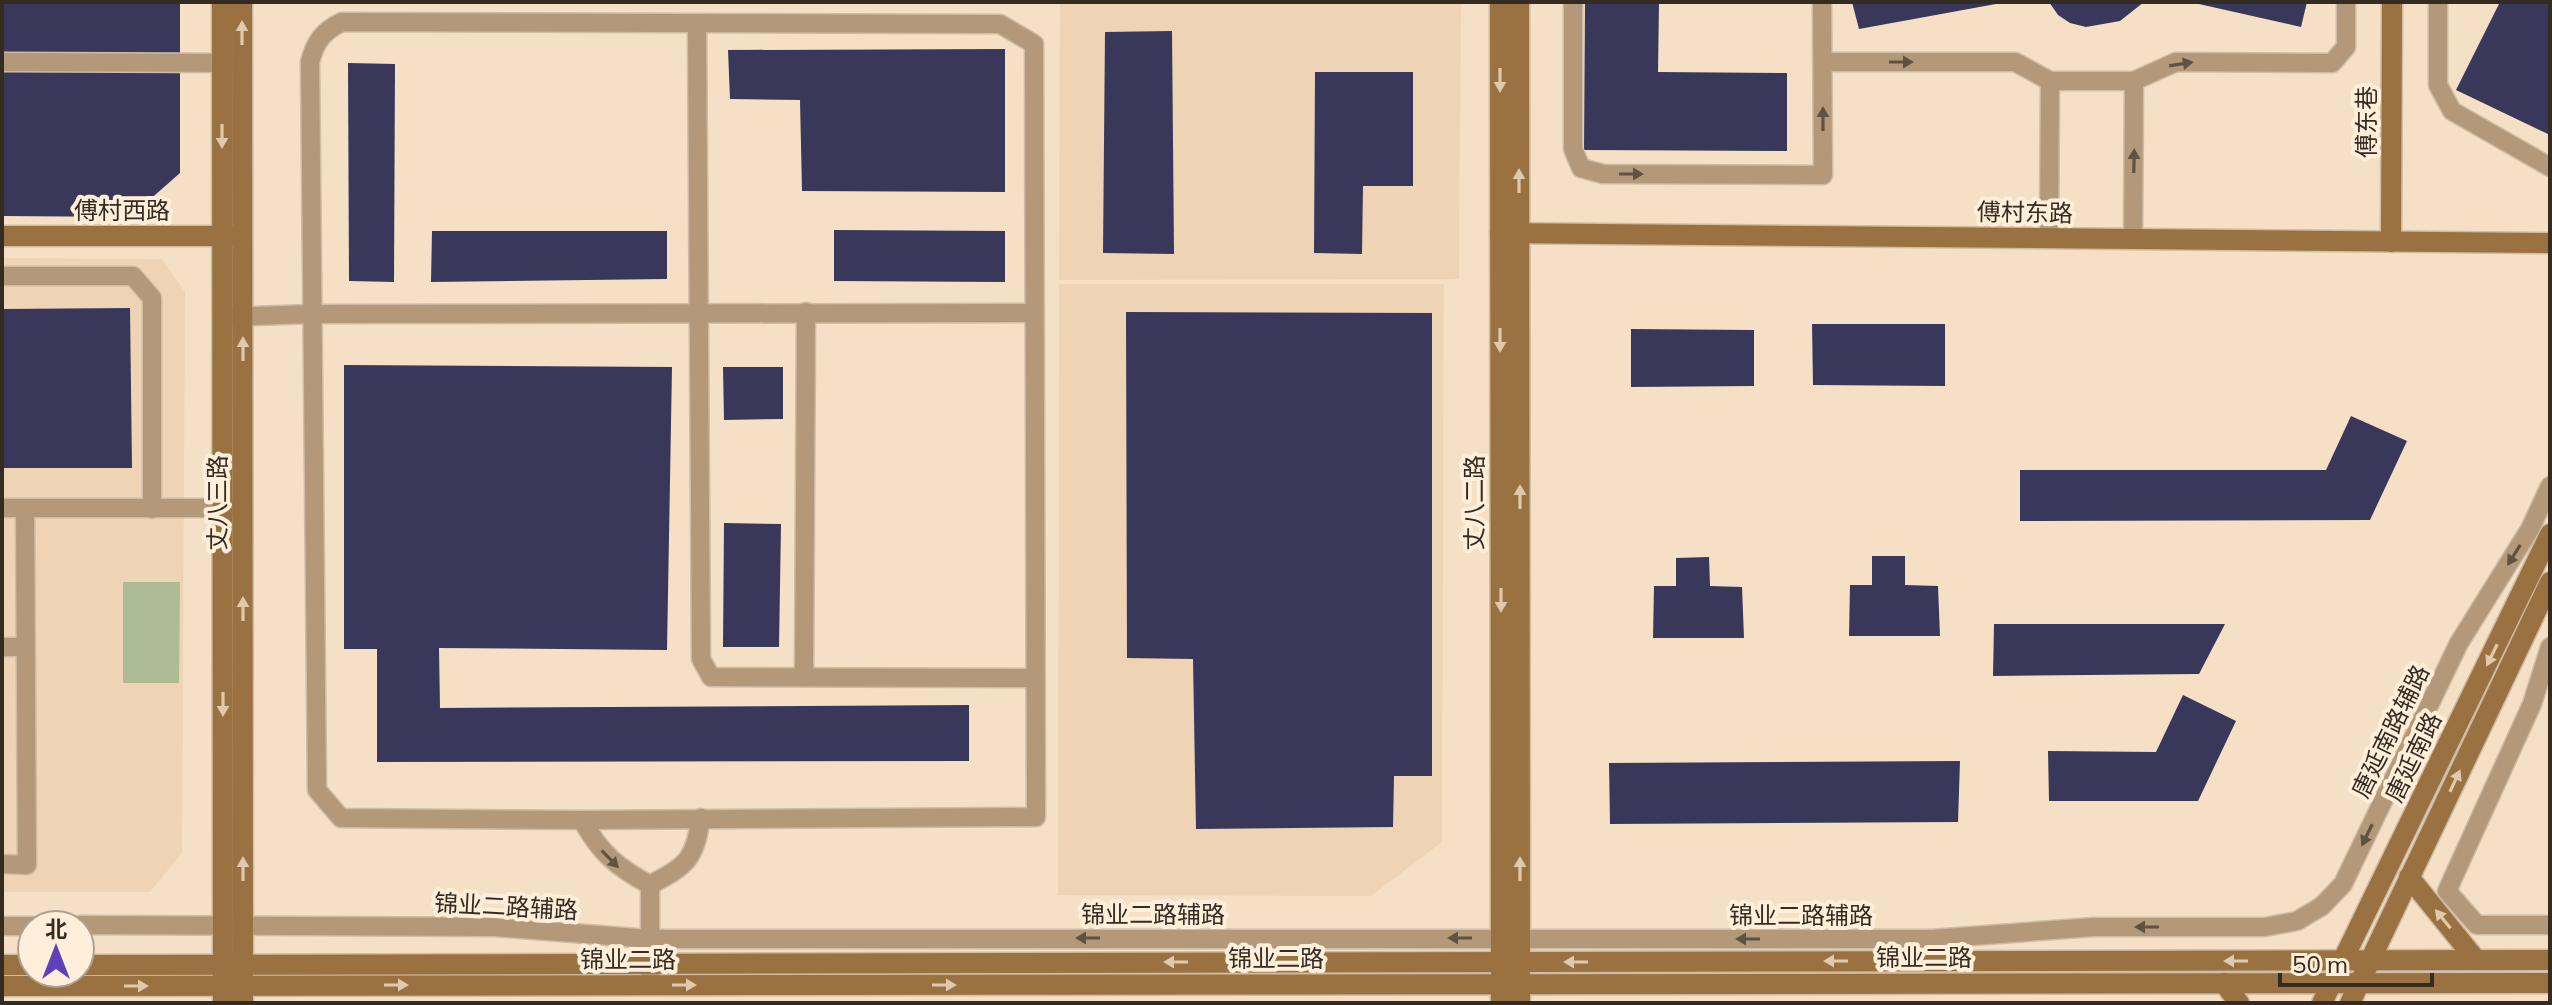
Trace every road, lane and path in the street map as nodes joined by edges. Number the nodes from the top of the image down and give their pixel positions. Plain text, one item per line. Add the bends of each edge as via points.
1 (222, 2) edge
2 (242, 2) edge
3 (1500, 2) edge
4 (1519, 2) edge
5 (1573, 2) edge
6 (1822, 2) edge
7 (2346, 2) edge
8 (2392, 2) edge
9 (2438, 2) edge
10 (697, 25) junction
11 (2, 62) edge
12 (1823, 62) junction
13 (232, 64) junction
14 (2050, 81) junction
15 (2134, 81) junction
16 (2550, 167) edge
17 (1510, 233) junction
18 (2, 236) edge
19 (232, 236) junction
20 (2049, 238) junction
21 (2133, 239) junction
22 (2391, 242) junction
23 (2550, 243) edge
24 (2, 276) edge
25 (806, 312) junction
26 (699, 313) junction
27 (1034, 313) junction
28 (311, 314) junction
29 (233, 317) junction
30 (2550, 486) edge
31 (2, 508) edge
32 (25, 508) junction
33 (233, 508) junction
34 (152, 509) junction
35 (2550, 534) edge
36 (2550, 582) edge
37 (2, 647) edge
38 (25, 647) junction
39 (2550, 647) edge
40 (804, 677) junction
41 (1035, 678) junction
42 (701, 818) junction
43 (582, 820) junction
44 (2, 864) edge
45 (2409, 877) junction
46 (650, 885) junction
47 (96, 925) edge
48 (233, 925) junction
49 (2550, 925) edge
50 (2225, 927) joint
51 (1511, 938) junction
52 (650, 939) junction
53 (2370, 960) junction
54 (2476, 960) junction
55 (2550, 960) edge
56 (2342, 961) junction
57 (1511, 962) junction
58 (650, 963) junction
59 (96, 967) edge
60 (2224, 983) junction
61 (2332, 983) junction
62 (2359, 983) junction
63 (2550, 983) edge
64 (233, 984) edge
65 (650, 985) junction
66 (2, 986) edge
67 (1511, 994) edge
68 (2239, 1003) edge
69 (2322, 1003) edge
70 (2350, 1003) edge

1 - 13 main road, 丈八三路
13 -> 2 main road, 丈八三路
3 -> 17 main road, 丈八二路
17 -> 4 main road, 丈八二路
5 -> 12 street via 1573,149 1581,168 1603,174 1823,175
6 - 12 street
15 -> 7 street via 2176,62 2332,63 2346,47
8 - 22 main road, 傅东巷
9 - 16 street via 2438,85 2452,111
10 - 26 street
10 - 27 street via 1000,24 1034,44
10 - 28 street via 342,22 322,34 310,62
11 - 13 street
12 -> 14 street via 2015,62
13 - 19 main road, 丈八三路
14 - 15 street
14 - 20 street
21 -> 15 street
17 - 20 main road, 傅村东路
17 - 51 main road, 丈八二路
18 - 19 main road, 傅村西路
19 - 29 main road, 丈八三路
20 - 21 main road, 傅村东路
21 - 22 main road, 傅村东路
22 - 23 main road, 傅村东路
24 - 34 street via 133,276 152,298
25 - 26 street
25 - 27 street
25 - 40 street
26 - 28 street
26 - 40 street via 701,659 711,677
27 - 41 street
28 - 29 street
28 - 43 street via 317,790 341,818
29 - 33 main road, 丈八三路
30 -> 50 street, 唐延南路辅路 via 2530,529 2459,643 2343,884 2297,921
31 - 32 street
32 - 34 street
32 - 38 street
33 - 34 street
33 - 48 main road, 丈八三路
35 -> 56 main road, 唐延南路
45 -> 36 main road, 唐延南路
37 - 38 street
38 - 44 street via 27,865
39 - 49 street via 2532,704 2447,891 2477,925
40 - 41 street
41 - 42 street via 1036,817
42 - 43 street
42 - 46 street via 698,840 683,867
43 -> 46 street via 619,868
45 - 53 main road, 唐延南路
54 -> 45 main road
46 - 52 street
47 - 48 street, 锦业二路辅路
48 - 52 street, 锦业二路辅路 via 495,927
48 - 64 main road, 丈八三路
50 -> 51 street, 锦业二路辅路 via 2094,927 1932,939
51 -> 52 street, 锦业二路辅路
51 - 57 main road, 丈八二路
52 - 58 street
53 - 54 main road, 锦业二路
53 - 56 main road, 锦业二路
53 - 62 main road, 唐延南路
54 - 55 main road, 锦业二路
56 -> 57 main road, 锦业二路
56 - 61 main road, 唐延南路
57 -> 58 main road, 锦业二路
57 - 67 main road, 丈八二路
58 - 64 main road, 锦业二路
58 - 65 street
59 - 64 main road, 锦业二路
60 - 61 main road, 锦业二路
60 - 67 main road, 锦业二路
60 - 68 main road
61 - 62 main road, 锦业二路
61 - 69 main road, 唐延南路
62 - 63 main road, 锦业二路
62 - 70 main road, 唐延南路
64 -> 65 main road, 锦业二路
66 -> 64 main road, 锦业二路
65 -> 67 main road, 锦业二路

